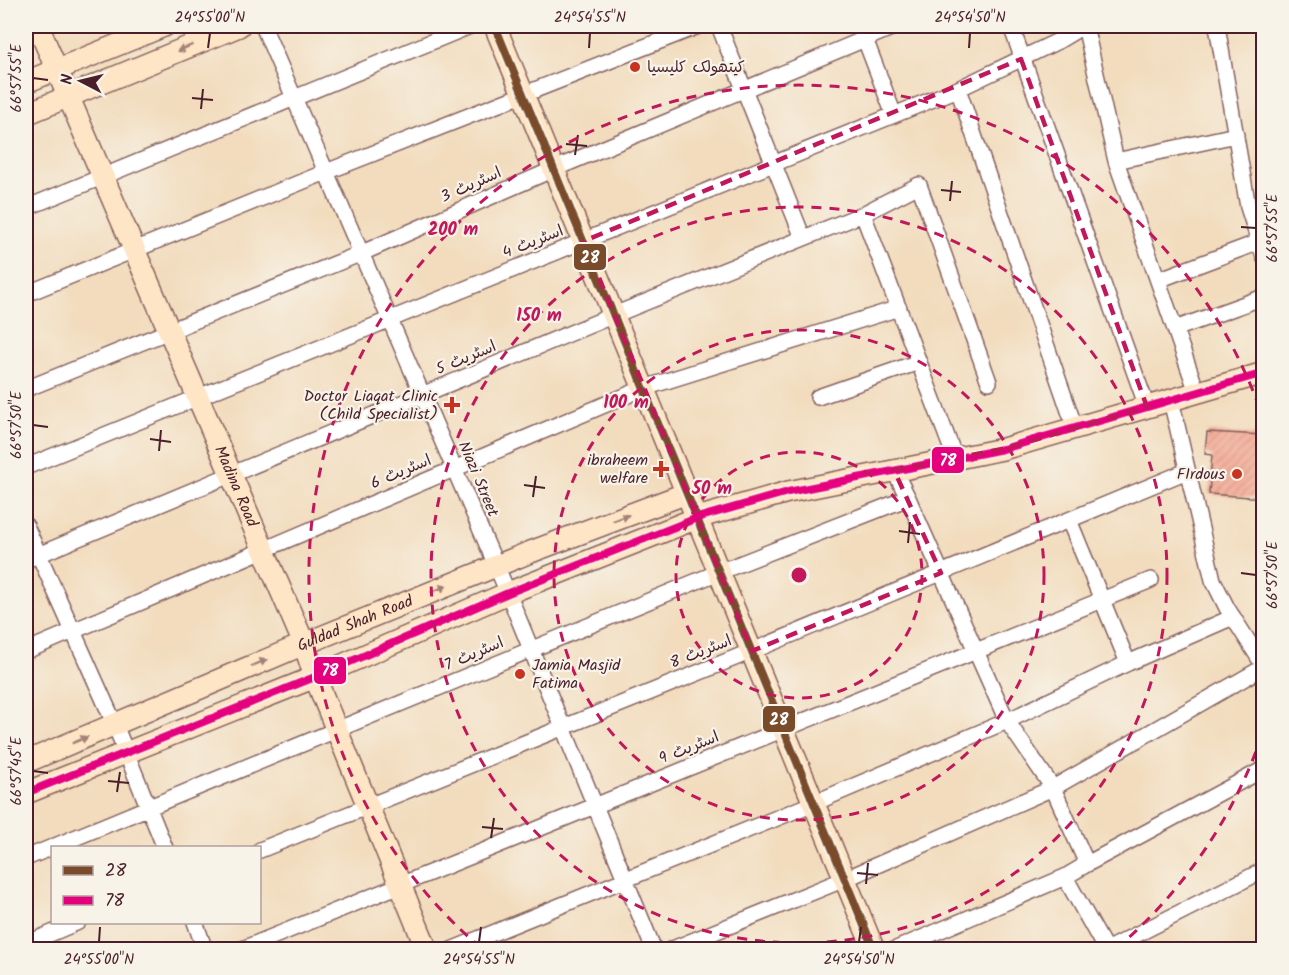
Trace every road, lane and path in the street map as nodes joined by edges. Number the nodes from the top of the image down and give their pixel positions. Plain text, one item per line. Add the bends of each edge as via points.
1 (38, 26) edge
2 (164, 26) edge
3 (239, 26) edge
4 (263, 26) edge
5 (470, 26) edge
6 (495, 26) edge
7 (698, 26) edge
8 (718, 26) edge
9 (896, 26) edge
10 (1011, 26) edge
11 (1084, 26) edge
12 (1217, 26) edge
13 (863, 32) edge
14 (1021, 59) junction
15 (57, 70) junction
16 (26, 82) edge
17 (744, 89) junction
18 (958, 89) junction
19 (524, 94) junction
20 (69, 96) junction
21 (294, 98) junction
22 (26, 114) edge
23 (894, 115) junction
24 (1236, 135) junction
25 (1116, 161) junction
26 (773, 164) junction
27 (554, 169) junction
28 (326, 172) junction
29 (103, 176) junction
30 (26, 208) edge
31 (863, 214) junction
32 (803, 238) junction
33 (584, 241) junction
34 (135, 250) junction
35 (1261, 250) edge
36 (362, 252) junction
37 (1158, 280) junction
38 (26, 294) edge
39 (1263, 297) edge
40 (898, 308) junction
41 (614, 315) junction
42 (389, 318) junction
43 (1175, 329) junction
44 (170, 330) junction
45 (919, 362) junction
46 (1263, 373) edge
47 (989, 382) dead end
48 (644, 388) junction
49 (26, 389) edge
50 (1197, 392) junction
51 (422, 396) junction
52 (198, 397) junction
53 (818, 397) dead end
54 (1170, 400) junction
55 (1147, 407) junction
56 (1075, 428) junction
57 (955, 458) junction
58 (26, 467) edge
59 (454, 469) junction
60 (894, 470) junction
61 (1187, 471) junction
62 (231, 475) junction
63 (687, 493) junction
64 (908, 498) junction
65 (697, 518) junction
66 (1069, 520) junction
67 (26, 526) edge
68 (264, 550) junction
69 (32, 557) edge
70 (495, 567) junction
71 (719, 572) junction
72 (941, 573) junction
73 (1151, 580) dead end
74 (508, 593) junction
75 (1102, 600) junction
76 (1233, 617) junction
77 (73, 631) junction
78 (304, 644) junction
79 (531, 650) junction
80 (26, 651) edge
81 (752, 651) junction
82 (975, 651) junction
83 (1128, 663) junction
84 (1263, 666) edge
85 (315, 676) junction
86 (1007, 721) junction
87 (115, 725) junction
88 (563, 728) junction
89 (784, 729) junction
90 (337, 731) junction
91 (127, 753) junction
92 (26, 762) edge
93 (1263, 769) edge
94 (1053, 788) junction
95 (26, 793) edge
96 (814, 803) junction
97 (595, 806) junction
98 (149, 807) junction
99 (368, 807) junction
100 (55, 846) edge
101 (164, 846) edge
102 (51, 848) edge
103 (261, 850) edge
104 (26, 858) edge
105 (1087, 864) junction
106 (1263, 870) edge
107 (1065, 878) junction
108 (625, 879) junction
109 (845, 879) junction
110 (400, 885) junction
111 (73, 924) edge
112 (196, 924) edge
113 (26, 944) edge
114 (205, 950) edge
115 (240, 950) edge
116 (427, 950) edge
117 (451, 950) edge
118 (654, 950) edge
119 (670, 950) edge
120 (874, 950) edge
121 (894, 950) edge
122 (1106, 950) edge

1 - 15 street, Madina Road
2 - 15 street
3 -> 20 street
4 - 21 street, Niazi Street
5 - 21 street
6 - 19 street
7 - 19 street
8 - 17 street
9 - 13 street, اسٹریٹ 3
10 - 14 street
11 - 14 street, اسٹریٹ 4
11 - 25 street
12 - 24 street
13 - 17 street, اسٹریٹ 3
13 - 23 street
14 - 18 street, اسٹریٹ 4
14 - 55 street
15 - 16 street
15 - 20 street, Madina Road
17 - 26 street
17 - 27 street, اسٹریٹ 3
18 - 23 street, اسٹریٹ 4
18 - 56 street
19 - 27 street
19 - 28 street
20 - 22 street
20 - 29 street, Madina Road
21 - 28 street, Niazi Street
21 - 29 street
23 - 26 street, اسٹریٹ 4
24 - 25 street
24 - 35 street via 1248,207
25 - 37 street
26 - 32 street
26 - 33 street, اسٹریٹ 4
27 - 33 street
27 - 36 street, اسٹریٹ 3
28 - 34 street
28 - 36 street, Niazi Street
29 - 30 street
29 - 34 street, Madina Road
31 - 32 street, اسٹریٹ 5
31 - 40 street
31 - 47 street, اسٹریٹ 5 via 919,185
32 - 41 street, اسٹریٹ 5
33 - 41 street
33 - 42 street, اسٹریٹ 4
34 - 38 street
34 - 44 street, Madina Road
35 - 37 street
36 - 42 street, Niazi Street
36 - 44 street, اسٹریٹ 3
37 - 43 street
39 - 43 street
40 - 45 street
40 - 48 street, اسٹریٹ 6
41 - 48 street
41 - 51 street, اسٹریٹ 5
42 - 51 street, Niazi Street
42 - 52 street, اسٹریٹ 4
43 - 50 street
44 - 49 street, اسٹریٹ 3
44 - 52 street, Madina Road
45 - 53 street
45 - 57 street
46 - 50 street, Guldad Shah Road
48 - 59 street, اسٹریٹ 6
48 - 63 street
50 - 54 street, Guldad Shah Road
51 - 59 street, Niazi Street
51 - 62 street, اسٹریٹ 5
52 - 58 street, اسٹریٹ 4
52 - 62 street, Madina Road
54 - 55 street, Guldad Shah Road
54 - 61 street
55 - 56 street, Guldad Shah Road
56 - 57 street, Guldad Shah Road
57 - 60 street, Guldad Shah Road
59 - 68 street, اسٹریٹ 6
59 - 70 street, Niazi Street
60 - 64 street
60 - 65 street, Guldad Shah Road via 788,492
61 - 66 street, اسٹریٹ 8
61 - 76 street via 1212,580
62 - 68 street, Madina Road
62 - 69 street, اسٹریٹ 5
63 - 65 street
70 -> 63 street, Guldad Shah Road
64 - 71 street, اسٹریٹ 7
64 - 72 street
65 - 71 street
65 - 74 street, Guldad Shah Road
66 - 72 street, اسٹریٹ 8
66 - 75 street
67 - 69 street
68 - 77 street, اسٹریٹ 6
68 - 78 street, Madina Road
69 - 77 street
70 - 74 street, Niazi Street
78 -> 70 street, Guldad Shah Road
71 - 79 street, اسٹریٹ 7
71 - 81 street
72 - 81 street, اسٹریٹ 8
72 - 82 street
73 - 75 street, اسٹریٹ 9
74 - 79 street, Niazi Street
74 - 85 street, Guldad Shah Road
75 - 82 street, اسٹریٹ 9
75 - 83 street
76 - 83 street
76 - 84 street
77 - 80 street, اسٹریٹ 6
77 - 87 street
78 - 85 street, Madina Road
87 -> 78 street, Guldad Shah Road
79 - 88 street, Niazi Street
79 - 90 street, اسٹریٹ 7
81 - 88 street, اسٹریٹ 8
81 - 89 street
82 - 86 street
82 - 89 street, اسٹریٹ 9
83 - 86 street
84 - 94 street
85 - 90 street, Madina Road
85 - 91 street, Guldad Shah Road
86 - 94 street
86 - 96 street
87 - 91 street
92 -> 87 street, Guldad Shah Road
88 - 97 street, Niazi Street
88 - 99 street, اسٹریٹ 8
89 - 96 street
89 - 97 street, اسٹریٹ 9
90 - 98 street, اسٹریٹ 7
90 - 99 street, Madina Road
91 - 95 street, Guldad Shah Road
91 - 98 street
93 - 105 street
94 - 105 street
94 - 109 street
96 - 108 street
96 - 109 street
97 - 108 street, Niazi Street
97 - 110 street, اسٹریٹ 9
98 - 100 street, اسٹریٹ 7
98 - 101 street
99 - 103 street, اسٹریٹ 8
99 - 110 street, Madina Road
102 - 104 street, اسٹریٹ 7
105 - 107 street
106 - 122 street
107 - 121 street
107 - 122 street
108 - 117 street
108 - 118 street, Niazi Street
109 - 119 street
109 - 120 street
110 - 115 street, اسٹریٹ 9
110 - 116 street, Madina Road
111 - 113 street
112 - 114 street

